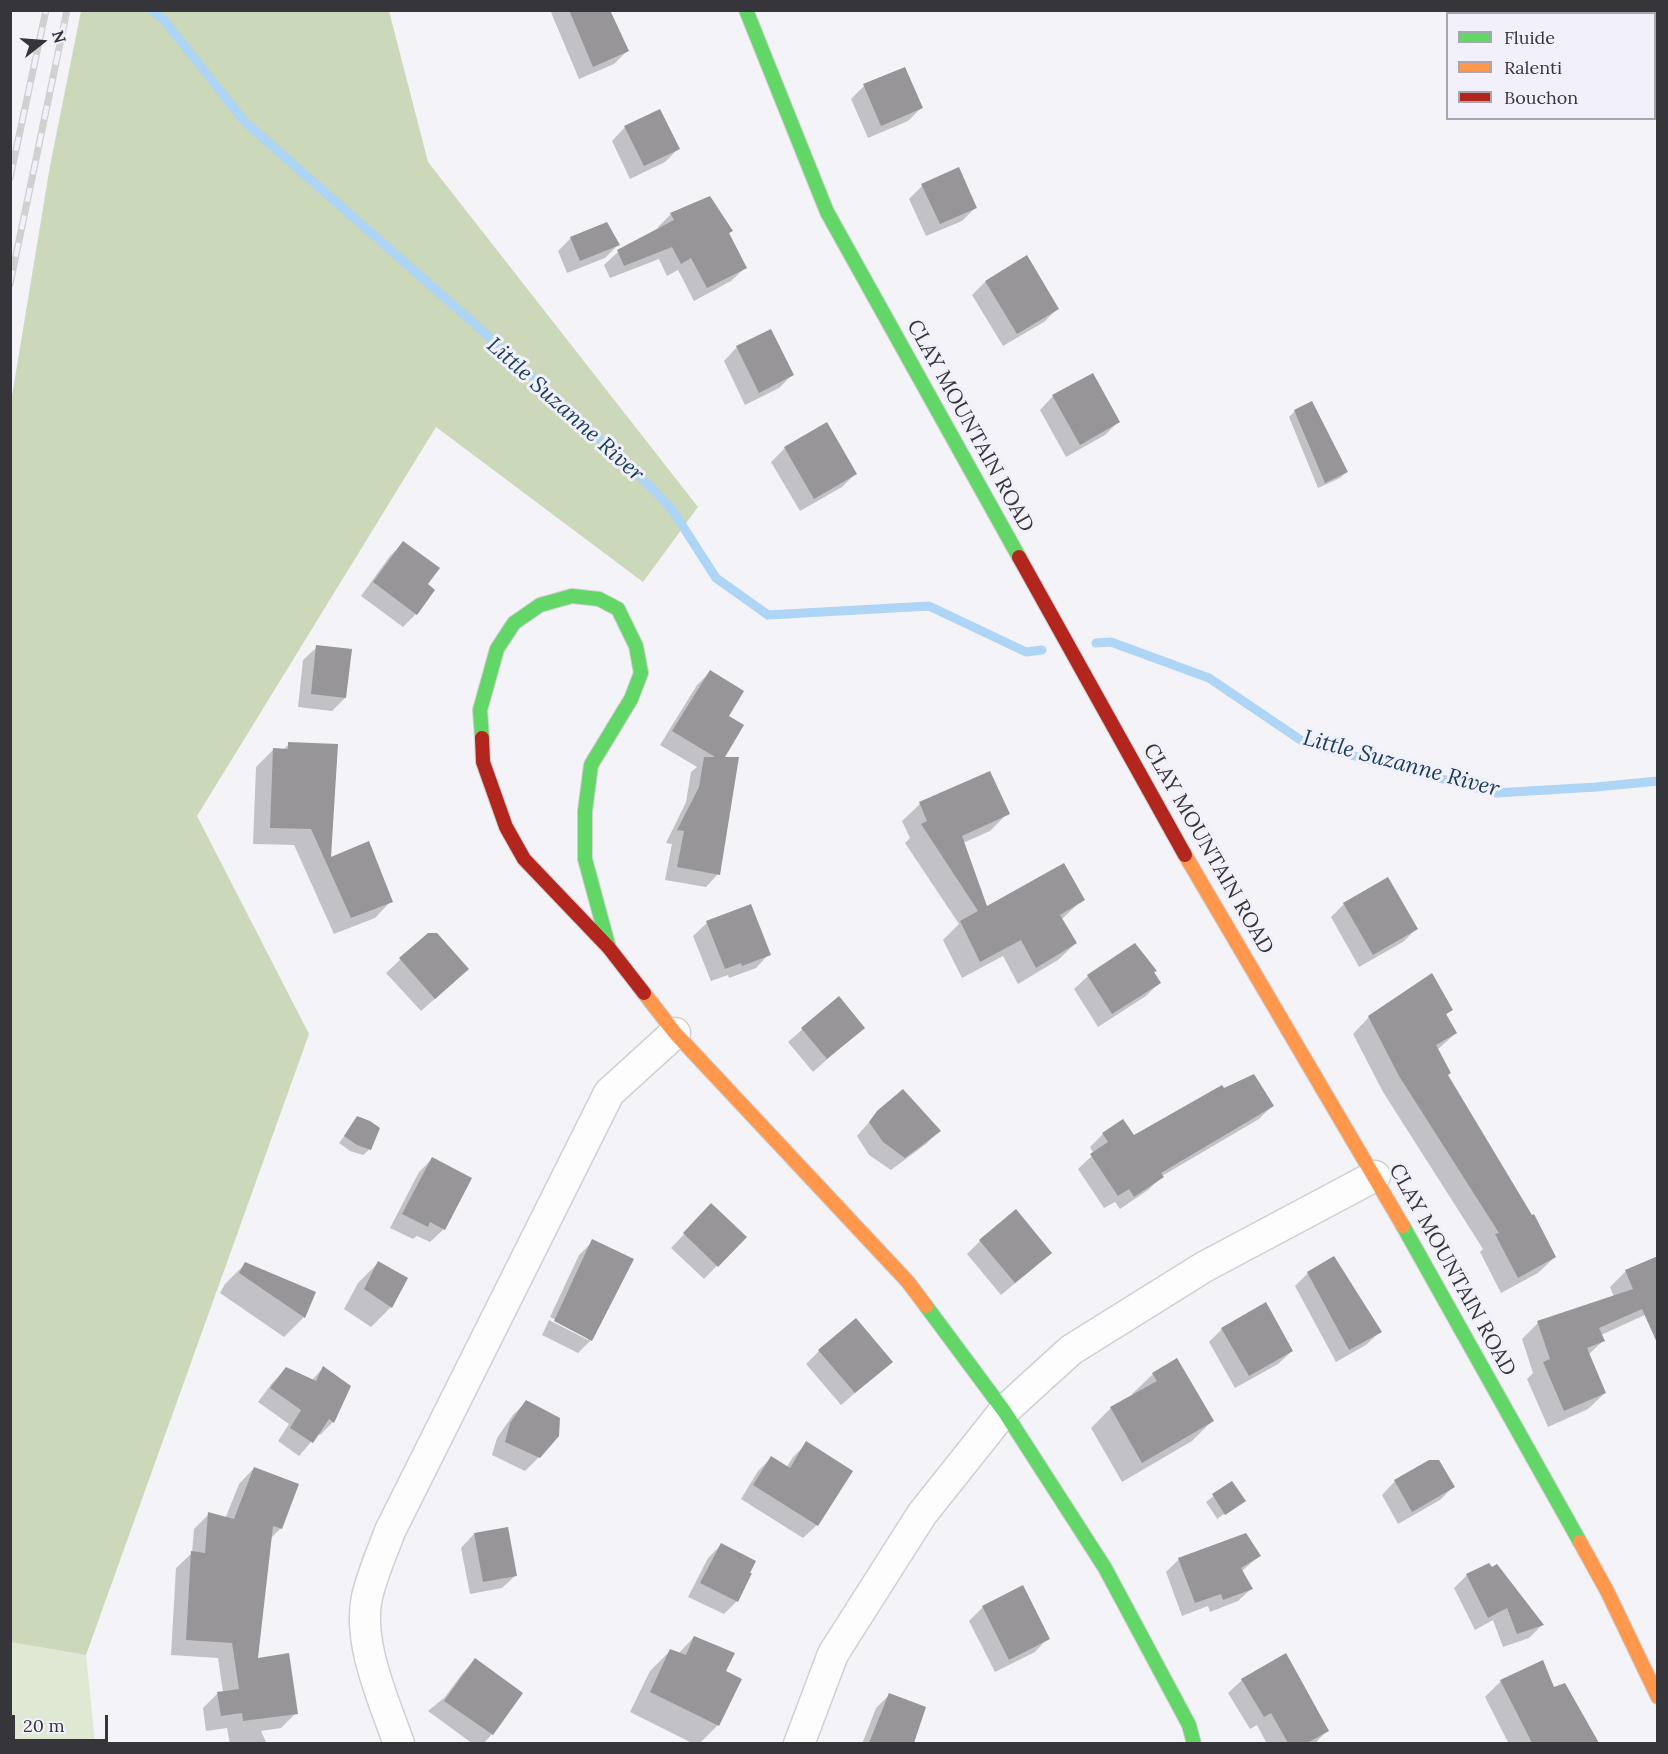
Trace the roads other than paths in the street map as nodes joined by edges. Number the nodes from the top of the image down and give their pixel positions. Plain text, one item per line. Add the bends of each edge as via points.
1 (746, 10) edge
2 (609, 948) junction
3 (675, 1033) junction
4 (1375, 1176) junction
5 (1004, 1411) junction
6 (1658, 1697) edge
7 (399, 1743) edge
8 (799, 1743) edge
9 (1194, 1743) edge

1 - 4 street, CLAY MOUNTAIN ROAD via 827,212 1191,866
2 - 2 street via 585,859 585,811 591,765 631,699 641,673 636,646 618,609 599,599 572,596 540,604 514,623 497,649 480,710 483,762 506,827 524,859
2 - 3 street
3 - 5 street via 908,1282
3 - 7 street via 609,1093 390,1531 367,1597 364,1632
4 - 5 street via 1204,1267 1071,1350
4 - 6 street, CLAY MOUNTAIN ROAD via 1607,1591
5 - 8 street via 922,1514 833,1654
5 - 9 street via 1105,1568 1189,1725

